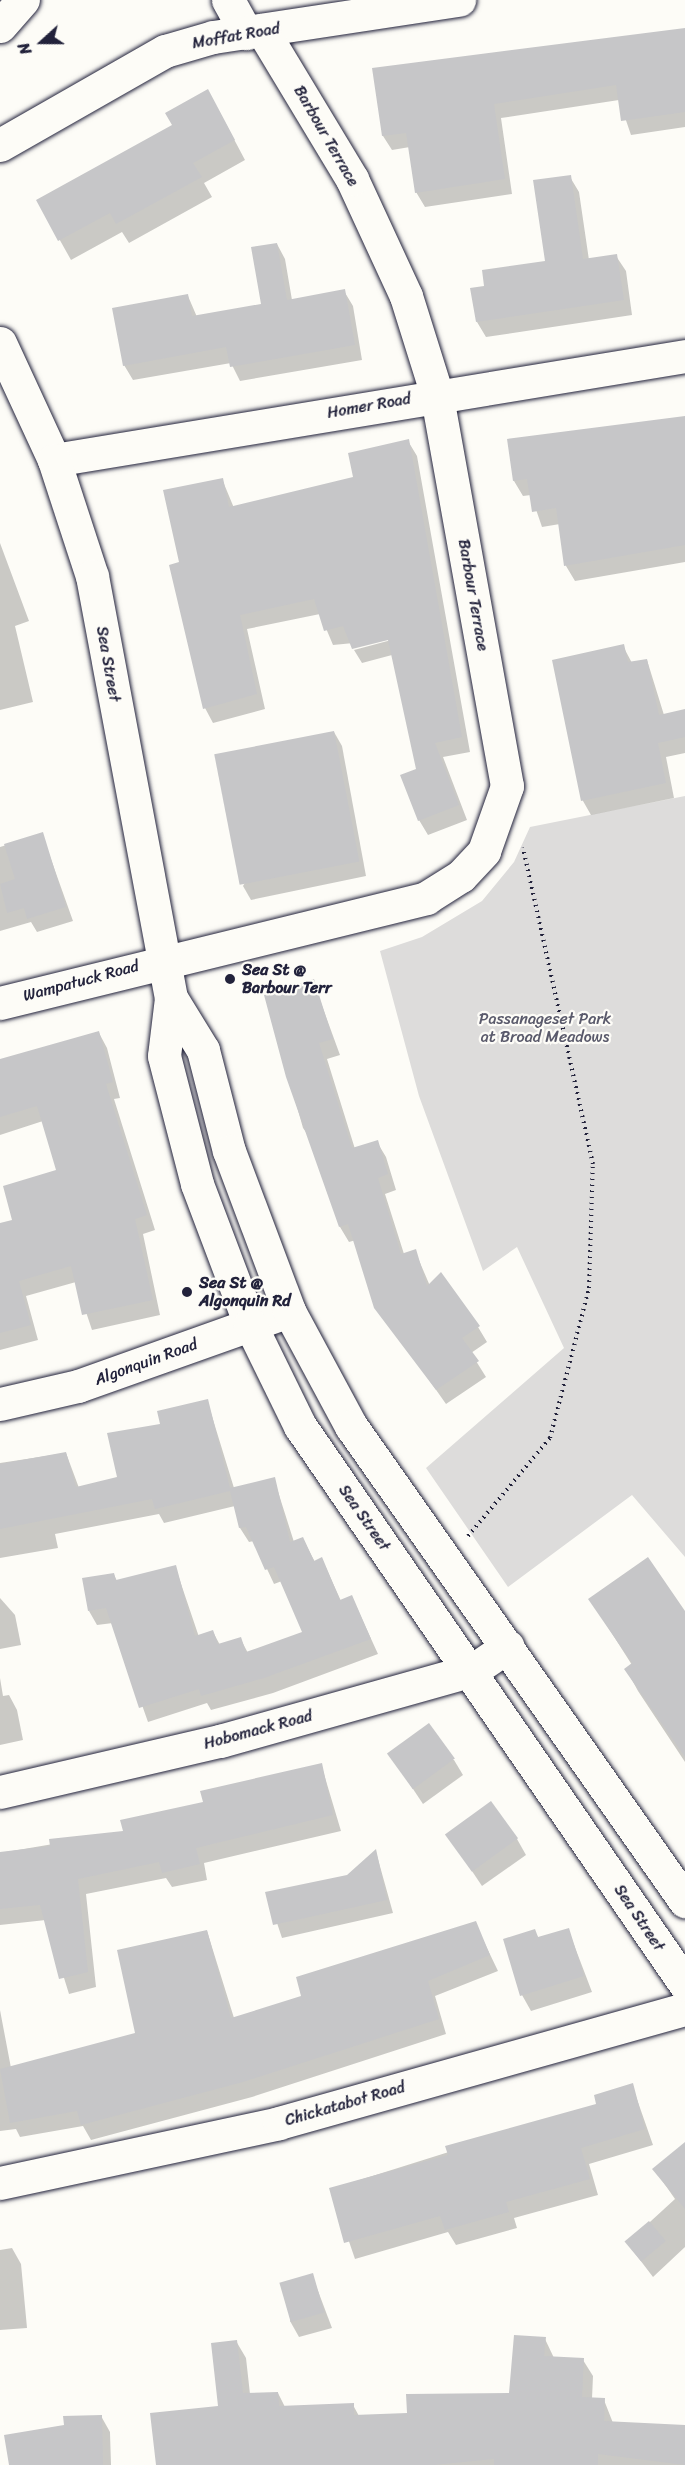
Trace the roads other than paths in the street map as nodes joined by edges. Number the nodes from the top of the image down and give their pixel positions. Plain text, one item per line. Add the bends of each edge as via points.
1 (23, 0) edge
2 (228, 0) edge
3 (459, 0) edge
4 (0, 26) edge
5 (254, 32) junction
6 (0, 144) edge
7 (0, 343) edge
8 (685, 356) edge
9 (437, 395) junction
10 (54, 460) junction
11 (162, 959) junction
12 (171, 998) junction
13 (0, 1003) edge
14 (288, 1311) junction
15 (250, 1324) junction
16 (0, 1404) edge
17 (508, 1646) junction
18 (473, 1670) junction
19 (0, 1792) edge
20 (685, 1901) edge
21 (685, 1984) edge
22 (685, 2009) edge
23 (0, 2183) edge

1 - 4 street
2 - 5 street, Barbour Terrace
3 - 5 street, Moffat Road
5 - 6 street, Moffat Road via 165,51
5 - 9 street, Barbour Terrace via 352,179 406,297
7 - 10 street, Sea Street
8 - 9 street, Homer Road
9 - 10 street, Homer Road
9 - 11 street, Barbour Terrace via 507,786 484,851 460,876 426,898
10 - 11 street, Sea Street via 92,576
11 - 12 street, Sea Street
11 - 13 street, Wampatuck Road
12 - 14 street, Sea Street via 203,1050 229,1151
12 - 15 street, Sea Street via 164,1056 196,1184
14 - 15 street, Algonquin Road
14 - 17 street, Sea Street via 351,1425
15 - 16 street, Algonquin Road via 78,1386
15 - 18 street, Sea Street via 300,1426
17 - 18 street, Hobomack Road
17 - 20 street, Sea Street
18 - 19 street, Hobomack Road via 220,1741
18 - 21 street, Sea Street
22 - 23 street, Chickatabot Road via 279,2123

